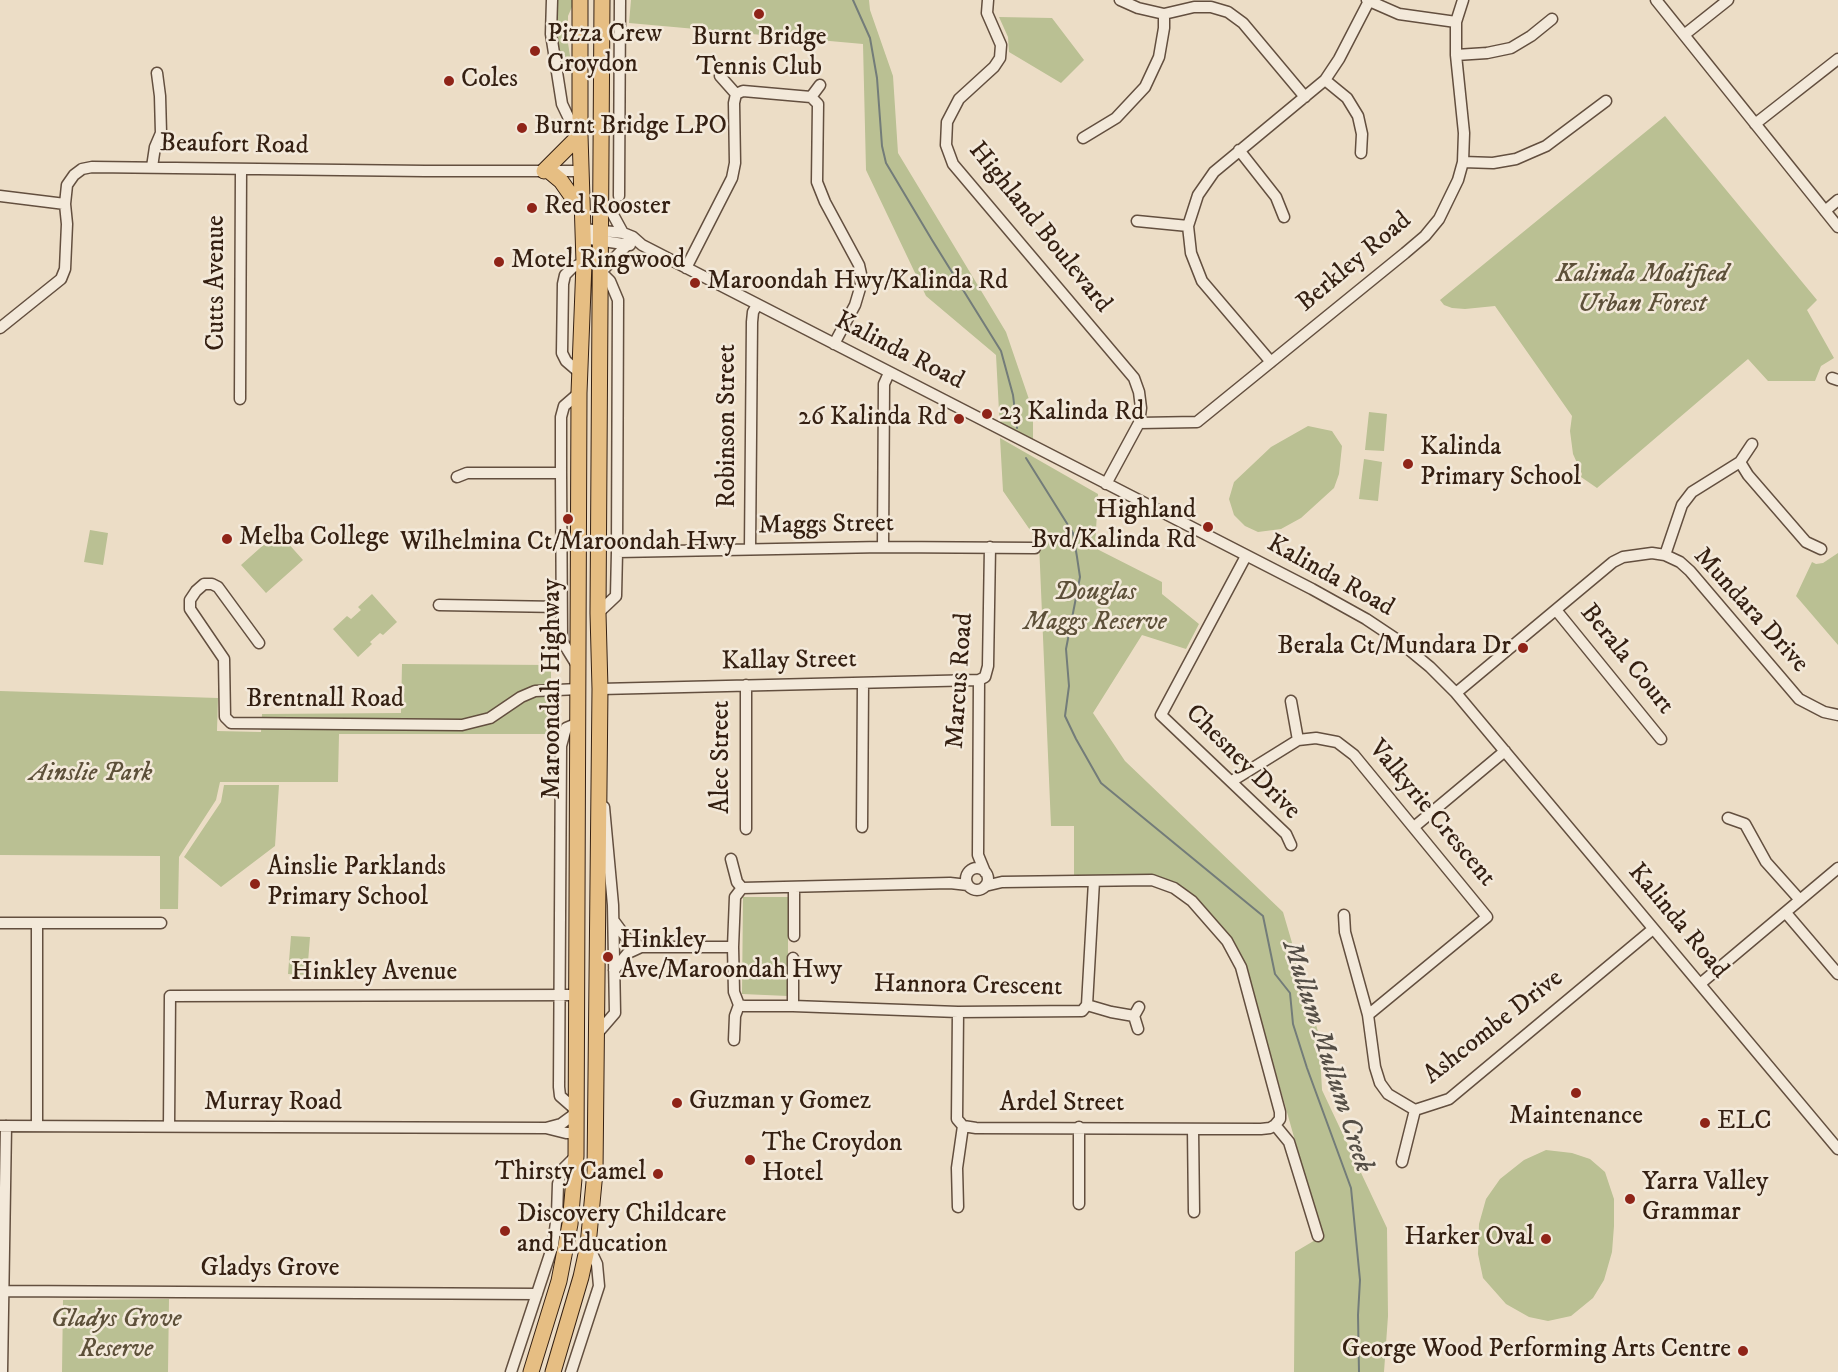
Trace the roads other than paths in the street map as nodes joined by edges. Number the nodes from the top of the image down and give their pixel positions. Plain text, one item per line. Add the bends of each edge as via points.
1 (552, 0) edge
2 (580, 0) edge
3 (602, 0) edge
4 (620, 0) edge
5 (988, 0) edge
6 (1120, 0) edge
7 (1463, 0) edge
8 (1656, 0) edge
9 (1728, 0) edge
10 (1368, 1) edge
11 (1164, 14) junction
12 (1552, 19) dead end
13 (1456, 22) junction
14 (1684, 34) junction
15 (1456, 55) junction
16 (1838, 59) edge
17 (157, 73) dead end
18 (720, 76) dead end
19 (1325, 80) junction
20 (820, 85) dead end
21 (736, 94) junction
22 (811, 97) junction
23 (1305, 97) junction
24 (1606, 101) dead end
25 (602, 109) junction
26 (619, 110) junction
27 (1755, 124) junction
28 (580, 135) junction
29 (1083, 138) dead end
30 (1239, 150) junction
31 (1361, 153) dead end
32 (1463, 162) junction
33 (152, 167) junction
34 (241, 169) junction
35 (601, 170) junction
36 (547, 171) junction
37 (582, 171) junction
38 (0, 196) edge
39 (619, 196) dead end
40 (1838, 200) edge
41 (65, 204) junction
42 (601, 204) junction
43 (582, 211) junction
44 (1825, 211) junction
45 (1284, 217) dead end
46 (1137, 221) dead end
47 (1188, 226) junction
48 (1838, 227) edge
49 (583, 233) junction
50 (623, 233) junction
51 (601, 235) junction
52 (627, 245) junction
53 (642, 245) junction
54 (686, 268) junction
55 (601, 272) junction
56 (757, 305) junction
57 (0, 328) edge
58 (834, 344) junction
59 (1271, 362) junction
60 (889, 373) junction
61 (579, 393) junction
62 (240, 399) dead end
63 (1139, 423) junction
64 (1752, 444) dead end
65 (1740, 462) junction
66 (561, 473) junction
67 (457, 477) dead end
68 (1106, 484) junction
69 (883, 547) junction
70 (990, 547) junction
71 (1035, 548) dead end
72 (750, 549) junction
73 (1821, 549) dead end
74 (617, 552) junction
75 (1665, 555) junction
76 (1246, 556) junction
77 (439, 605) dead end
78 (561, 607) junction
79 (1556, 610) junction
80 (598, 613) junction
81 (259, 643) dead end
82 (579, 667) junction
83 (979, 680) junction
84 (863, 683) junction
85 (746, 685) junction
86 (579, 689) junction
87 (600, 689) junction
88 (1456, 693) junction
89 (1291, 701) dead end
90 (1838, 715) edge
91 (578, 723) junction
92 (1298, 740) junction
93 (1661, 740) dead end
94 (1505, 751) junction
95 (598, 777) junction
96 (1232, 781) junction
97 (1728, 818) dead end
98 (1414, 826) junction
99 (862, 828) dead end
100 (746, 829) dead end
101 (1291, 845) dead end
102 (978, 855) junction
103 (731, 860) dead end
104 (1838, 868) edge
105 (969, 872) junction
106 (986, 873) junction
107 (1094, 881) junction
108 (1002, 882) junction
109 (950, 883) junction
110 (968, 885) junction
111 (985, 886) junction
112 (794, 887) junction
113 (742, 888) junction
114 (1800, 900) junction
115 (1786, 913) junction
116 (1344, 915) dead end
117 (613, 921) junction
118 (0, 923) edge
119 (37, 923) junction
120 (161, 923) dead end
121 (1653, 929) junction
122 (794, 936) dead end
123 (641, 947) junction
124 (733, 947) junction
125 (793, 958) dead end
126 (614, 970) junction
127 (1838, 974) edge
128 (1700, 984) junction
129 (577, 995) junction
130 (560, 996) junction
131 (739, 1005) junction
132 (1087, 1005) junction
133 (793, 1006) junction
134 (958, 1012) junction
135 (1368, 1015) junction
136 (1138, 1029) dead end
137 (597, 1035) junction
138 (734, 1040) dead end
139 (1415, 1110) junction
140 (576, 1112) junction
141 (37, 1125) junction
142 (1275, 1125) junction
143 (3, 1126) edge
144 (169, 1126) junction
145 (963, 1126) junction
146 (595, 1127) junction
147 (1079, 1127) junction
148 (546, 1128) junction
149 (1193, 1129) junction
150 (576, 1133) junction
151 (1838, 1149) edge
152 (576, 1156) junction
153 (1402, 1162) dead end
154 (1079, 1204) dead end
155 (958, 1208) dead end
156 (1194, 1212) dead end
157 (1318, 1236) dead end
158 (588, 1245) junction
159 (3, 1291) junction
160 (537, 1294) junction
161 (2, 1372) edge
162 (511, 1372) edge
163 (531, 1372) edge
164 (553, 1372) edge
165 (571, 1372) edge

1 - 28 street via 551,34 562,104
2 - 28 highway, Maroondah Highway
3 - 25 highway, Maroondah Highway
4 - 26 street
5 - 63 street, Highland Boulevard via 987,13 1001,45 1000,58 953,109 946,133 949,155 1134,378 1141,408
6 - 11 street
7 - 13 street, Berkley Road
8 - 14 street
9 - 14 street
10 - 13 street via 1399,14
10 - 19 street via 1340,59
11 - 23 street via 1194,7 1228,12 1243,23
11 - 29 street via 1159,57 1145,87 1116,118
12 - 15 street via 1511,48
13 - 15 street, Berkley Road
14 - 27 street
15 - 32 street, Berkley Road
16 - 27 street
17 - 33 street via 161,133
18 - 21 street
19 - 23 street
19 - 31 street via 1347,98 1358,116
20 - 22 street
21 - 22 street via 742,91
21 - 54 street via 732,178
22 - 58 street via 818,104 818,182 861,274 855,305
23 - 30 street
24 - 32 street via 1546,146 1516,159
25 - 26 street
25 - 35 highway, Maroondah Highway
26 - 39 street
27 - 44 street
28 - 36 highway
28 - 37 highway, Maroondah Highway
30 - 45 street via 1276,197
30 - 47 street via 1205,183
32 - 59 street, Berkley Road via 1450,198 1425,236
33 - 34 street, Beaufort Road
33 - 41 street, Beaufort Road via 82,169 67,185
34 - 36 street, Beaufort Road
34 - 62 street, Cutts Avenue
35 - 37 highway
35 - 42 highway, Maroondah Highway
36 - 37 street, Beaufort Road
36 - 43 highway via 561,181
37 - 43 highway, Maroondah Highway
38 - 41 street
40 - 44 street
41 - 57 street, Beaufort Road via 65,269 61,279
42 - 50 street via 611,211
42 - 51 highway, Maroondah Highway
43 - 49 highway, Maroondah Highway
44 - 48 street
46 - 47 street
47 - 59 street via 1191,253 1202,281
49 - 51 street, Kalinda Road
49 - 61 highway, Maroondah Highway
50 - 51 street, Kalinda Road
50 - 53 street, Kalinda Road
51 - 52 street, Kalinda Road
51 - 55 highway, Maroondah Highway
52 - 53 street, Kalinda Road
52 - 55 street
53 - 54 street, Kalinda Road
54 - 56 street, Kalinda Road
55 - 74 street via 610,281 618,300
55 - 80 highway, Maroondah Highway
56 - 58 street, Kalinda Road
56 - 72 street, Robinson Street via 752,322
58 - 60 street, Kalinda Road
59 - 63 street, Berkley Road via 1197,422
60 - 68 street, Kalinda Road
60 - 69 street via 884,384
61 - 66 street via 564,406 561,417
61 - 82 highway, Maroondah Highway
63 - 68 street, Highland Boulevard
64 - 65 street
65 - 73 street via 1806,542
65 - 75 street via 1692,492 1682,505
66 - 67 street via 467,473
66 - 78 street
68 - 76 street, Kalinda Road
69 - 70 street, Maggs Street
69 - 72 street, Maggs Street
70 - 71 street, Maggs Street
70 - 83 street, Marcus Road via 988,666 985,677
72 - 74 street, Maggs Street
74 - 80 street via 616,596
75 - 79 street, Mundara Drive via 1639,553 1623,557
75 - 90 street, Mundara Drive via 1690,571 1799,699
76 - 88 street, Kalinda Road via 1366,619 1396,639
76 - 96 street, Chesney Drive via 1161,715
77 - 78 street
78 - 82 street via 562,641
79 - 88 street, Mundara Drive
79 - 93 street, Berala Court
80 - 87 highway, Maroondah Highway
81 - 86 street, Brentnall Road via 218,587 204,584 196,591 190,609 224,659 225,717 231,723 462,725 490,718 535,692
82 - 86 highway, Maroondah Highway
83 - 84 street, Kallay Street
83 - 102 street, Marcus Road
84 - 85 street, Kallay Street
84 - 99 street
85 - 87 street, Kallay Street
85 - 100 street, Alec Street
86 - 87 highway
86 - 91 highway, Maroondah Highway
87 - 95 highway, Maroondah Highway
88 - 94 street, Kalinda Road
89 - 92 street
91 - 129 highway, Maroondah Highway
91 - 130 street via 566,728 561,746
92 - 96 street
92 - 98 street, Valkyrie Crescent via 1328,740 1346,748
94 - 98 street
94 - 121 street, Kalinda Road
95 - 117 street via 605,814
95 - 137 highway, Maroondah Highway
96 - 101 street, Chesney Drive via 1286,834
97 - 114 street via 1745,824 1766,862
98 - 135 street, Valkyrie Crescent via 1487,917
102 - 105 street, Marcus Road
102 - 106 street, Marcus Road
103 - 113 street
104 - 114 street
105 - 106 street via 980,868
105 - 109 street
105 - 110 street
106 - 108 street
106 - 111 street
107 - 108 street
107 - 132 street, Hannora Crescent
107 - 142 street via 1152,880 1174,888 1192,901 1227,941 1241,967 1280,1112
108 - 111 street
109 - 110 street
109 - 112 street
110 - 111 street via 975,890
112 - 113 street
112 - 122 street
113 - 124 street via 735,897
114 - 115 street
115 - 127 street
115 - 128 street
116 - 135 street, Ashcombe Drive
117 - 123 street
117 - 126 street
118 - 119 street
119 - 120 street
119 - 141 street
121 - 128 street, Kalinda Road
121 - 139 street, Ashcombe Drive via 1449,1099
123 - 124 street
123 - 126 street via 628,953
124 - 131 street via 734,992
125 - 133 street
126 - 137 street via 615,1013
128 - 151 street, Kalinda Road
129 - 130 street, Hinkley Avenue
129 - 140 highway, Maroondah Highway
130 - 140 street via 560,1096
130 - 144 street, Hinkley Avenue via 170,996
131 - 133 street, Hannora Crescent
131 - 138 street
132 - 134 street, Hannora Crescent via 1082,1011
132 - 136 street via 1111,1012 1136,1012
133 - 134 street, Hannora Crescent
134 - 145 street, Ardel Street via 957,1119
135 - 139 street, Ashcombe Drive via 1380,1083 1388,1094
137 - 146 highway, Maroondah Highway
139 - 153 street
140 - 148 street, Murray Road via 561,1124
140 - 150 highway, Maroondah Highway
141 - 143 street, Murray Road
141 - 144 street, Murray Road
142 - 149 street, Ardel Street via 1261,1129
142 - 157 street via 1288,1142
143 - 159 street
144 - 148 street, Murray Road
145 - 147 street, Ardel Street
145 - 155 street via 957,1168
146 - 150 highway
146 - 158 highway, Maroondah Highway
147 - 149 street, Ardel Street
147 - 154 street
148 - 150 street, Murray Road
149 - 156 street
150 - 152 highway, Maroondah Highway
152 - 160 street via 561,1171 553,1245
152 - 163 highway, Maroondah Highway via 570,1224 559,1281
158 - 164 highway, Maroondah Highway
158 - 165 street via 597,1264 599,1286
159 - 160 street, Gladys Grove
159 - 161 street
160 - 162 street

